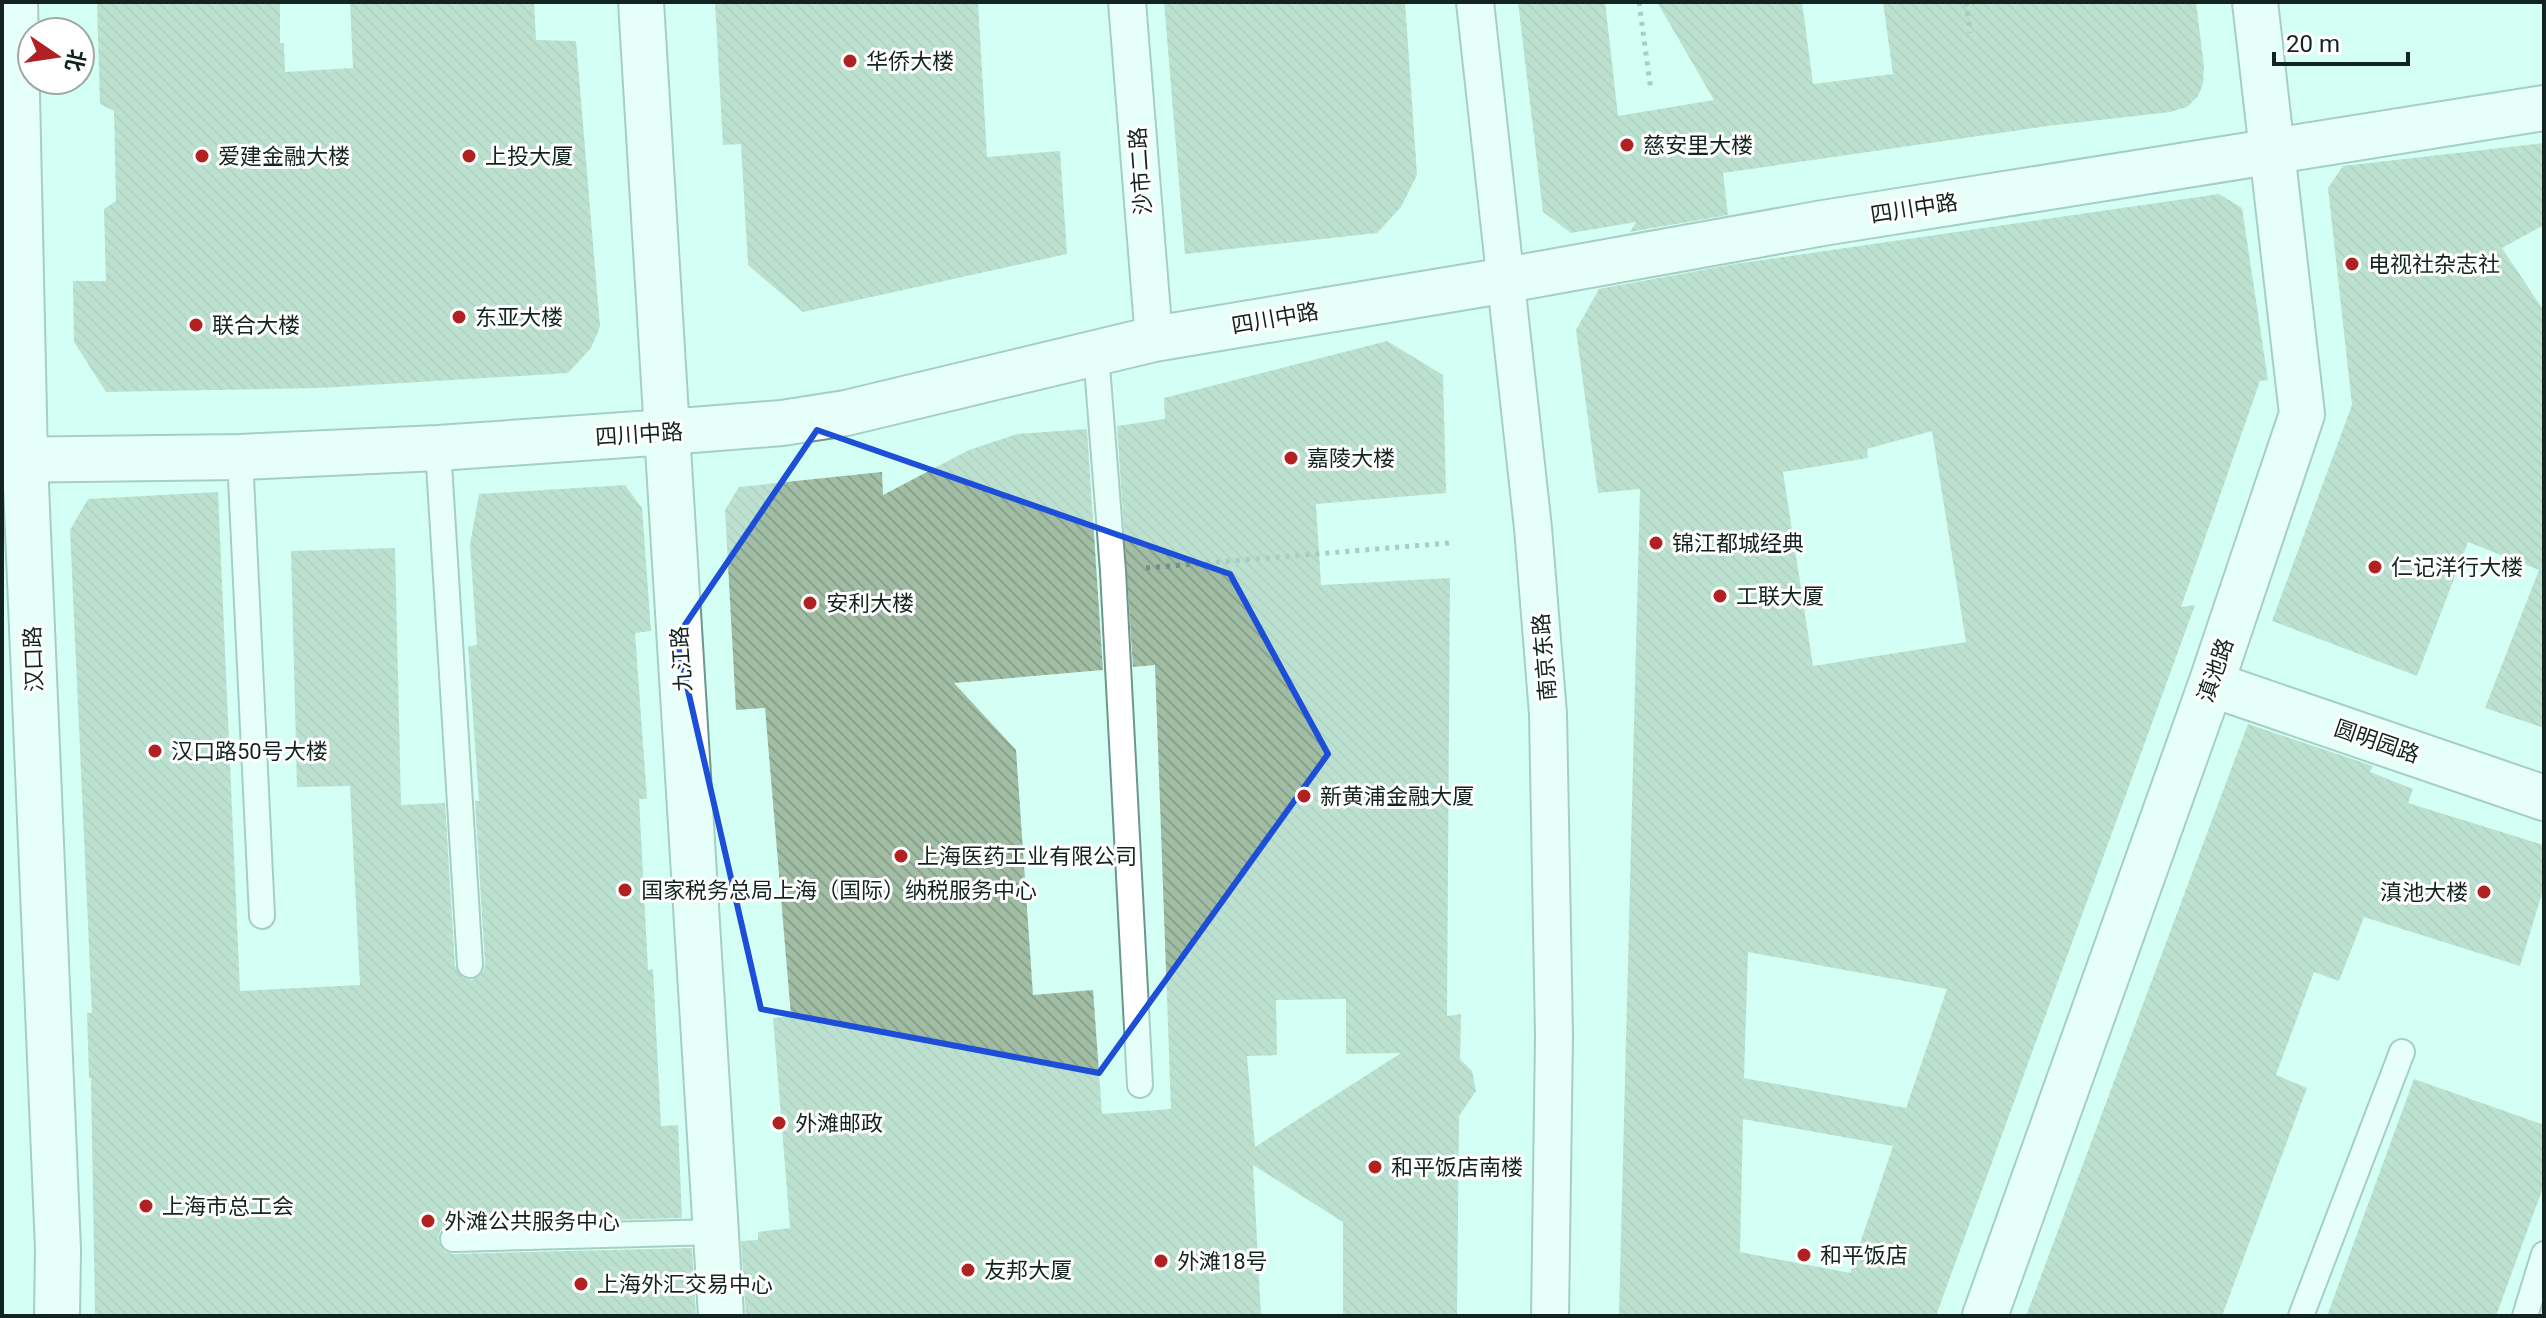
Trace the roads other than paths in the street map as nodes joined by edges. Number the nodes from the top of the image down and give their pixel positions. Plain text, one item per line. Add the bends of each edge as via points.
1 (15, 2) edge
2 (641, 2) edge
3 (1127, 2) edge
4 (1475, 2) edge
5 (2255, 2) edge
6 (2544, 108) edge
7 (2271, 150) junction
8 (1507, 280) junction
9 (1154, 339) junction
10 (1096, 353) junction
11 (667, 432) junction
12 (438, 448) junction
13 (240, 457) junction
14 (13, 460) edge
15 (2211, 684) junction
16 (2544, 798) edge
17 (262, 916) dead end
18 (470, 965) dead end
19 (2402, 1052) dead end
20 (1140, 1085) dead end
21 (717, 1232) junction
22 (453, 1239) dead end
23 (2544, 1254) edge
24 (57, 1316) edge
25 (721, 1316) edge
26 (1550, 1316) edge
27 (1985, 1316) edge
28 (2301, 1316) edge
29 (2525, 1316) edge

1 - 14 street, 汉口路
2 - 11 street, 九江路
3 - 9 street, 沙市二路
4 - 8 street, 南京东路
5 - 7 street, 滇池路
6 - 7 street, 四川中路
7 - 8 street, 四川中路
7 - 15 street, 滇池路 via 2302,414
8 - 9 street, 四川中路
8 - 26 street, 南京东路 via 1548,714 1554,1036
9 - 10 street, 四川中路
10 - 11 street, 四川中路 via 846,413
10 - 20 lane
11 - 12 street, 四川中路
11 - 21 street, 九江路
12 - 13 street, 四川中路
12 - 18 lane
13 - 14 street, 四川中路
13 - 17 lane
14 - 24 street, 汉口路 via 58,1249
15 - 16 street, 圆明园路
15 - 27 street, 滇池路
19 - 28 lane
21 - 22 lane
21 - 25 street, 九江路
23 - 29 lane

